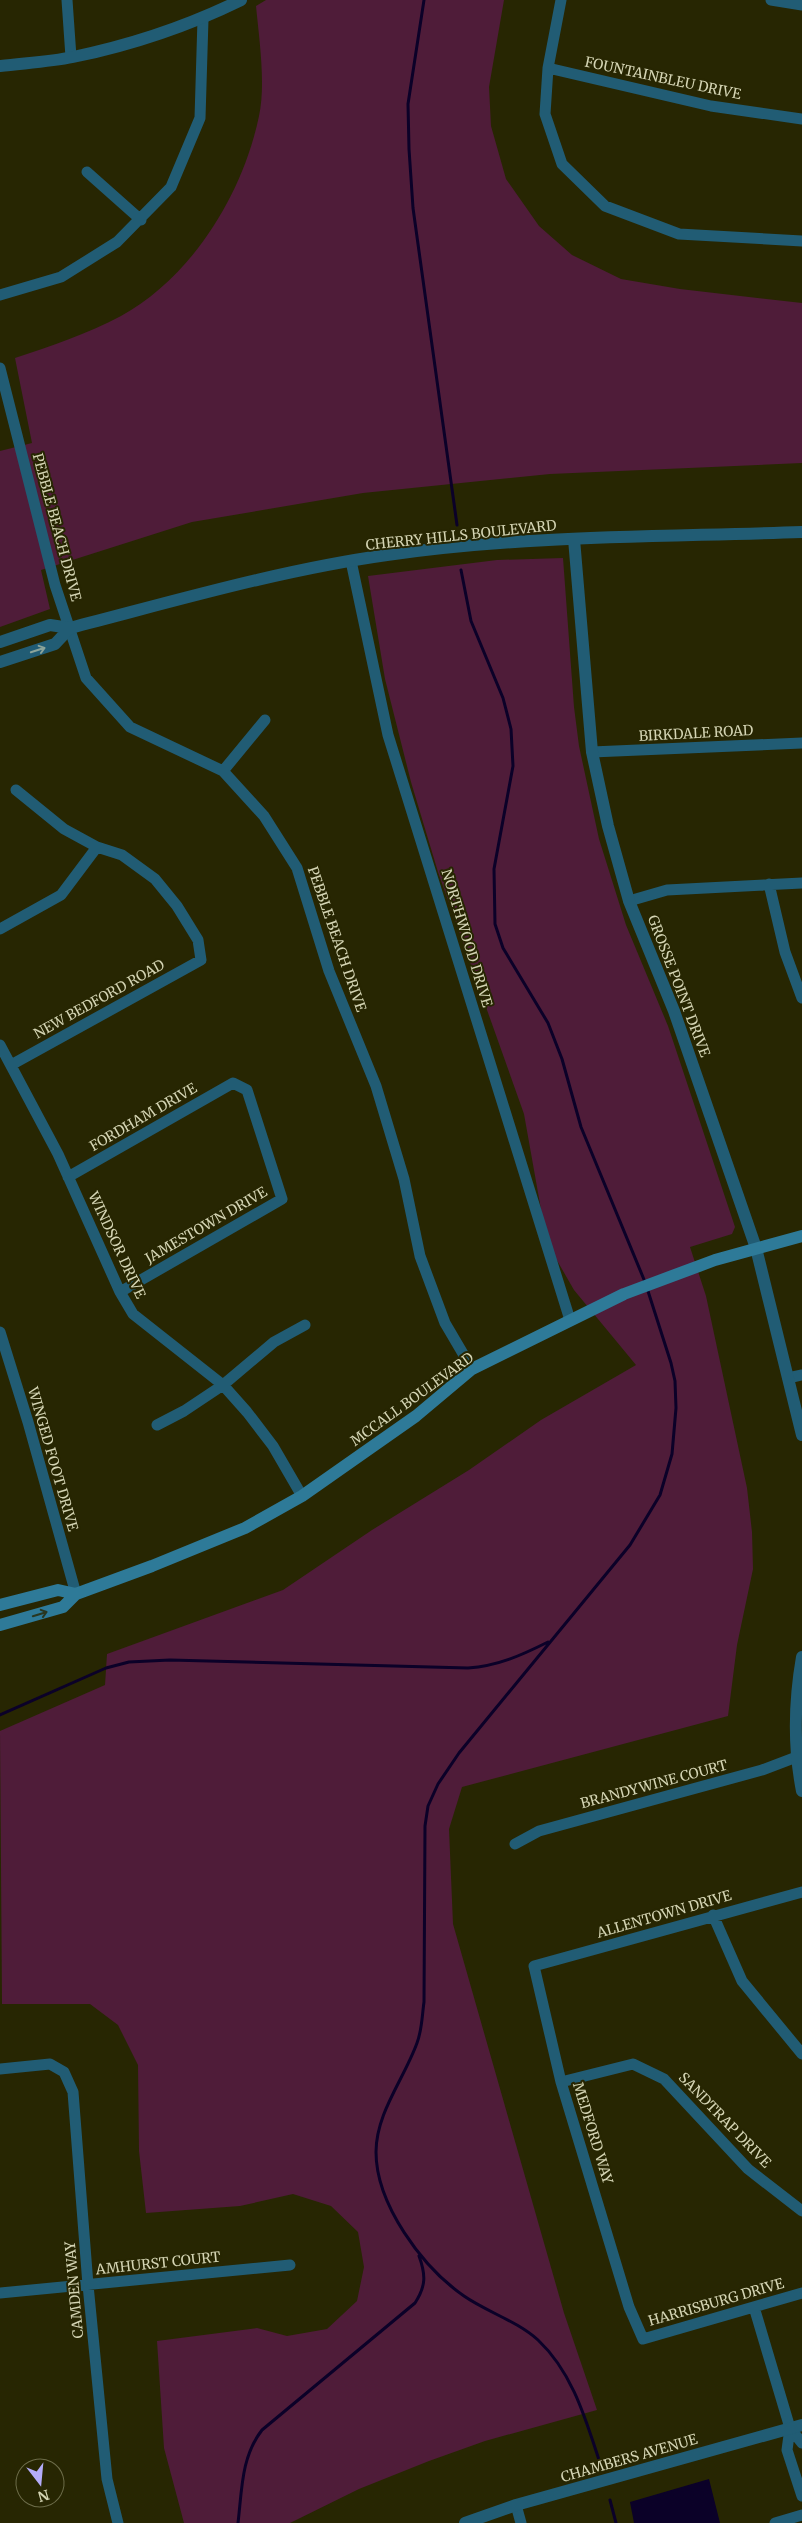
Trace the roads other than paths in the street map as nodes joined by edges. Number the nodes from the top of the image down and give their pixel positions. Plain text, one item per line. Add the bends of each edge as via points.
1 (67, 0) edge
2 (241, 0) edge
3 (561, 0) edge
4 (771, 0) edge
5 (802, 5) edge
6 (203, 19) junction
7 (71, 58) junction
8 (0, 66) edge
9 (548, 68) junction
10 (802, 119) edge
11 (87, 172) dead end
12 (141, 220) junction
13 (802, 241) edge
14 (0, 295) edge
15 (0, 368) edge
16 (802, 532) edge
17 (574, 539) junction
18 (351, 561) junction
19 (70, 628) junction
20 (0, 642) edge
21 (0, 662) edge
22 (265, 720) dead end
23 (802, 743) edge
24 (592, 752) junction
25 (223, 771) junction
26 (16, 790) dead end
27 (97, 847) junction
28 (802, 883) edge
29 (770, 884) junction
30 (629, 901) junction
31 (0, 929) edge
32 (802, 998) edge
33 (0, 1045) edge
34 (11, 1065) junction
35 (68, 1177) junction
36 (282, 1199) joint
37 (802, 1236) edge
38 (756, 1248) junction
39 (120, 1292) junction
40 (570, 1320) junction
41 (305, 1325) dead end
42 (0, 1332) edge
43 (472, 1369) junction
44 (802, 1375) edge
45 (788, 1378) junction
46 (223, 1386) junction
47 (156, 1425) dead end
48 (802, 1435) edge
49 (302, 1496) junction
50 (76, 1594) junction
51 (0, 1605) edge
52 (0, 1625) edge
53 (802, 1657) edge
54 (799, 1756) edge
55 (802, 1791) edge
56 (515, 1844) dead end
57 (802, 1892) edge
58 (713, 1916) junction
59 (534, 1966) joint
60 (802, 2054) edge
61 (0, 2069) edge
62 (561, 2082) junction
63 (802, 2211) edge
64 (290, 2265) dead end
65 (88, 2285) junction
66 (0, 2293) edge
67 (802, 2293) edge
68 (629, 2307) joint
69 (754, 2307) junction
70 (796, 2426) edge
71 (802, 2443) edge
72 (800, 2480) edge
73 (802, 2496) edge
74 (516, 2506) junction
75 (802, 2515) edge
76 (118, 2523) edge
77 (465, 2523) edge
78 (521, 2523) edge
79 (775, 2523) edge

1 - 7 street
2 - 6 street
3 - 9 street
4 - 5 street
6 - 7 street
6 - 12 street via 200,118 171,187
7 - 8 street
9 - 10 street, FOUNTAINBLEU DRIVE via 711,106
9 - 13 street via 546,114 562,164 605,206 680,234
11 - 12 street
12 - 14 street via 117,242 61,277
15 - 19 street, PEBBLE BEACH DRIVE via 55,585
16 - 17 street, CHERRY HILLS BOULEVARD
17 - 18 street, CHERRY HILLS BOULEVARD via 470,546
17 - 24 street, GROSSE POINT DRIVE
18 - 19 street, CHERRY HILLS BOULEVARD via 220,589
18 - 40 street, NORTHWOOD DRIVE via 388,735
19 - 20 street, CHERRY HILLS BOULEVARD via 50,625
21 -> 19 street, CHERRY HILLS BOULEVARD via 55,644
19 - 25 street, PEBBLE BEACH DRIVE via 86,678 130,727
22 - 25 street
23 - 24 street, BIRKDALE ROAD
24 - 30 street, GROSSE POINT DRIVE
25 - 43 street, PEBBLE BEACH DRIVE via 264,816 297,868 329,971 376,1086 404,1179 420,1256 445,1323
26 - 27 street via 64,829
27 - 31 street via 61,895
27 - 34 street, NEW BEDFORD ROAD via 122,855 155,879 178,906 198,940 201,960
28 - 29 street
29 - 30 street via 667,890
29 - 32 street via 785,952
30 - 38 street, GROSSE POINT DRIVE via 674,1011
33 - 34 street, WINDSOR DRIVE
34 - 35 street, WINDSOR DRIVE
35 - 36 street, FORDHAM DRIVE via 233,1083 247,1090
35 - 39 street, WINDSOR DRIVE
36 - 39 street, JAMESTOWN DRIVE
37 - 38 main road, MCCALL BOULEVARD
38 - 40 main road, MCCALL BOULEVARD via 674,1274
38 - 45 street, GROSSE POINT DRIVE
39 - 46 street, WINDSOR DRIVE via 133,1314
40 - 43 main road, MCCALL BOULEVARD
41 - 46 street via 274,1342
42 - 50 street, WINGED FOOT DRIVE
43 - 49 main road, MCCALL BOULEVARD via 416,1416
44 - 45 street
45 - 48 street, GROSSE POINT DRIVE
46 - 47 street
46 - 49 street, WINDSOR DRIVE via 273,1446
49 - 50 main road, MCCALL BOULEVARD via 245,1528
50 - 51 main road, MCCALL BOULEVARD via 58,1590
52 -> 50 main road, MCCALL BOULEVARD via 63,1607
53 - 54 street via 795,1697
54 - 55 street
54 - 56 street, BRANDYWINE COURT via 762,1770 540,1831
57 - 58 street, ALLENTOWN DRIVE
58 - 59 street, ALLENTOWN DRIVE
58 - 60 street via 742,1981
59 - 62 street, MEDFORD WAY
61 - 65 street, CAMDEN WAY via 50,2064 64,2072 73,2092
62 - 63 street, SANDTRAP DRIVE via 633,2064 664,2079 748,2169
62 - 68 street, MEDFORD WAY
64 - 65 street, AMHURST COURT
65 - 66 street, AMHURST COURT
65 - 76 street, CAMDEN WAY via 107,2479
67 - 69 street, HARRISBURG DRIVE
68 - 69 street, HARRISBURG DRIVE via 643,2339
69 - 70 street
70 - 71 street
70 - 72 street via 787,2450
70 - 74 street, CHAMBERS AVENUE
72 - 73 street
74 - 77 street, CHAMBERS AVENUE
74 - 78 street
75 - 79 street

